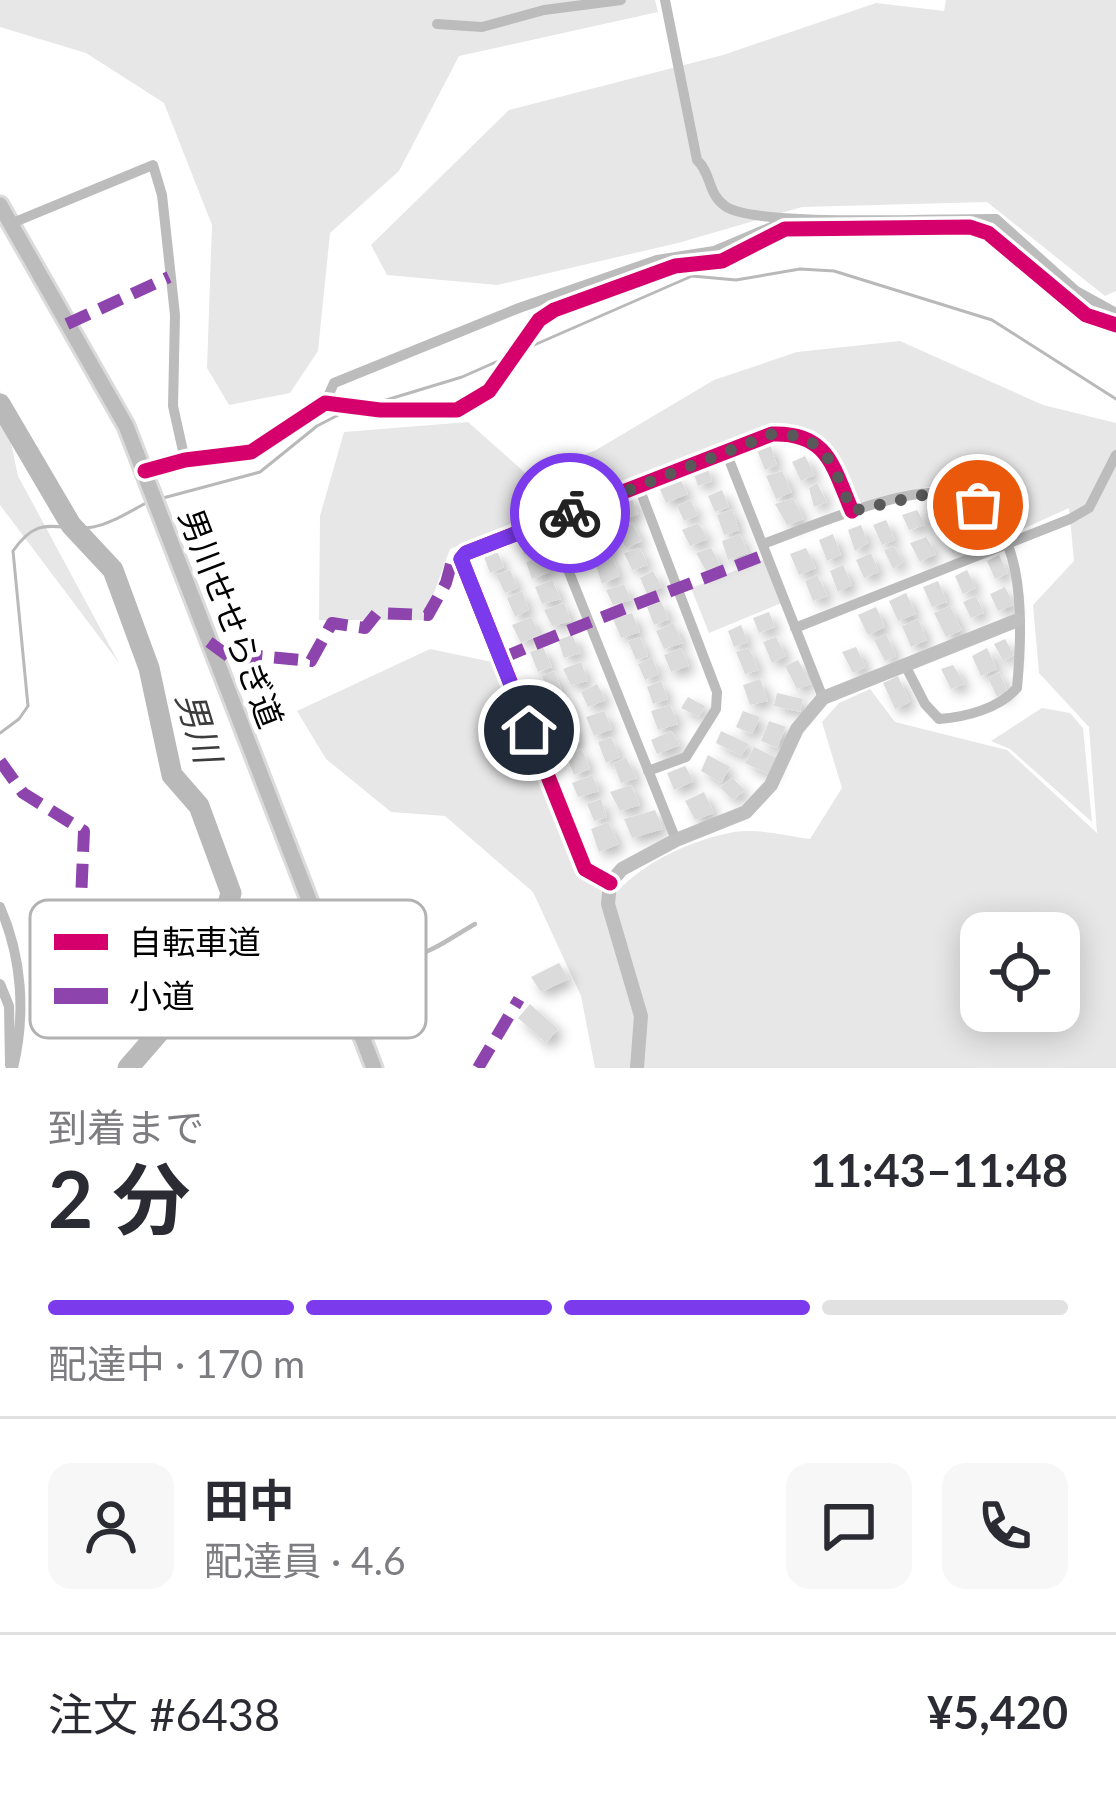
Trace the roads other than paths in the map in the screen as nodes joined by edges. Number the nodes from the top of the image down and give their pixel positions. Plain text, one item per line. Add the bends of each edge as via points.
1 (621, 0) edge
2 (665, 0) edge
3 (437, 24) dead end
4 (0, 206) edge
5 (786, 220) junction
6 (10, 224) junction
7 (1116, 313) edge
8 (1116, 325) edge
9 (325, 403) junction
10 (726, 452) junction
11 (1116, 455) edge
12 (185, 460) junction
13 (145, 470) junction
14 (638, 485) junction
15 (852, 511) junction
16 (549, 522) junction
17 (1008, 543) junction
18 (763, 544) junction
19 (1018, 620) junction
20 (795, 628) junction
21 (906, 667) junction
22 (824, 698) junction
23 (648, 771) junction
24 (676, 840) junction
25 (610, 883) junction
26 (309, 900) edge
27 (0, 907) edge
28 (475, 924) dead end
29 (426, 951) edge
30 (0, 984) edge
31 (362, 1038) edge
32 (12, 1068) edge
33 (374, 1068) edge
34 (638, 1068) edge

1 - 3 street via 482,27
2 - 5 street via 710,191 728,210
4 - 6 main road, 男川せせらぎ道
5 - 7 street via 996,219 1076,291
5 - 9 street via 390,358 334,383
6 - 12 street via 153,165 175,315 173,406
6 - 13 main road, 男川せせらぎ道
8 - 9 street via 1086,315 988,233 970,227 785,229 722,261 675,266 554,310 489,391 457,410
9 - 12 street via 251,452
10 - 14 street
10 - 15 street via 772,434 807,437 830,460
10 - 18 street
11 - 17 street via 1089,508
12 - 13 street
13 - 26 main road, 男川せせらぎ道
14 - 16 street
14 - 23 street via 717,692 716,710 686,757
15 - 17 street via 954,494 992,513
15 - 18 street
16 - 23 street
16 - 25 street via 461,559 585,869
17 - 19 street
17 - 20 street
18 - 20 street
19 - 21 street
19 - 21 street via 1017,688 996,704 939,719
20 - 22 street
21 - 22 street
22 - 24 street via 797,729 760,799 737,817
23 - 24 street
24 - 25 street via 637,858
25 - 34 street via 608,904 641,1016
27 - 32 street via 20,963
28 - 29 lane
30 - 32 street
31 - 33 main road, 男川せせらぎ道

